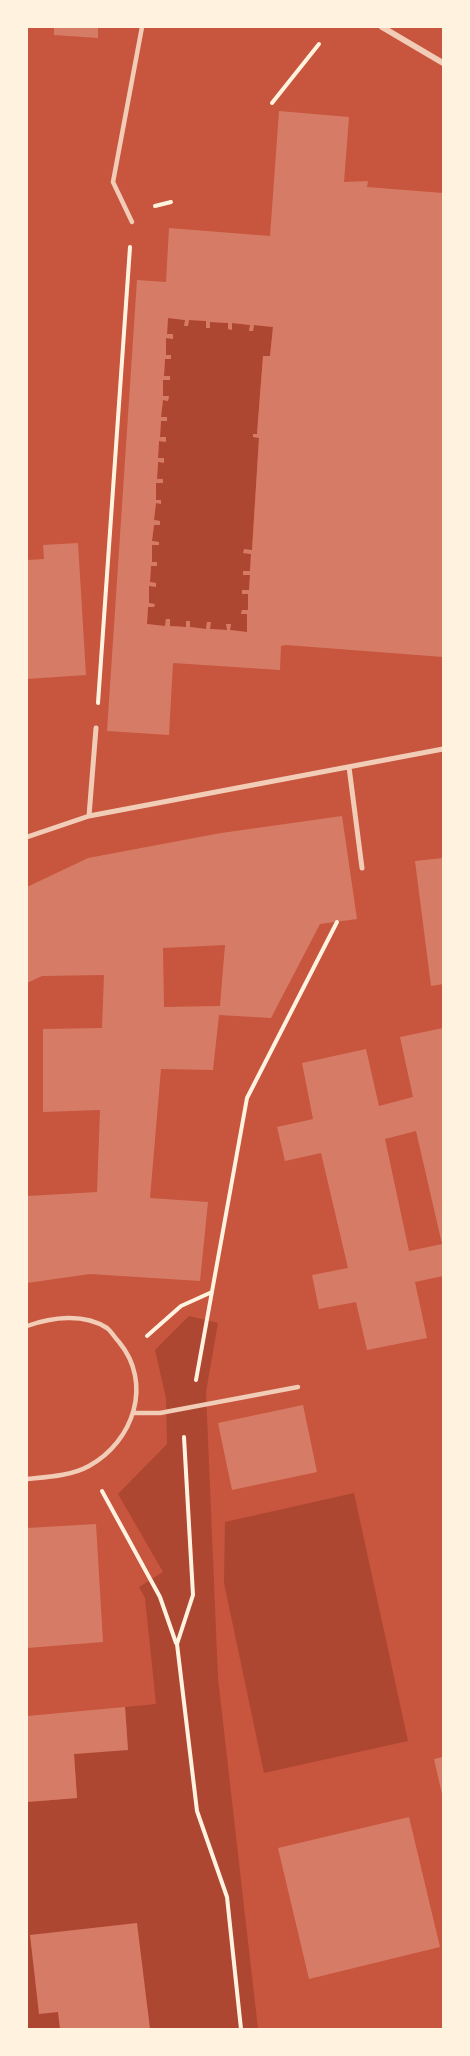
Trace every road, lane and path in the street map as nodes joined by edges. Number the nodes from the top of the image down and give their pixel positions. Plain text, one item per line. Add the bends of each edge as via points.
1 (142, 27) edge
2 (382, 27) edge
3 (319, 44) dead end
4 (443, 63) edge
5 (272, 103) dead end
6 (171, 202) dead end
7 (159, 204) dead end
8 (132, 222) joint
9 (96, 728) joint
10 (443, 749) edge
11 (349, 767) junction
12 (89, 816) junction
13 (27, 837) edge
14 (362, 868) dead end
15 (337, 922) dead end
16 (213, 1292) junction
17 (27, 1326) edge
18 (128, 1353) junction
19 (298, 1387) dead end
20 (188, 1408) junction
21 (135, 1413) junction
22 (89, 1466) junction
23 (27, 1479) edge
24 (177, 1644) junction
25 (241, 2029) edge

1 - 8 lane via 113,182
2 - 4 street
3 - 5 path
6 - 7 path
8 - 9 path
9 - 12 street
10 - 11 street
11 - 12 street
11 - 14 street
12 - 13 street
15 - 16 path via 247,1098
16 - 18 path via 181,1306
16 - 20 path
17 - 18 lane via 42,1320 79,1318 107,1328
18 - 21 lane via 137,1378
19 - 20 lane
20 - 21 lane
20 - 24 path via 184,1443 193,1595
21 - 22 lane via 117,1445
22 - 23 lane via 54,1477
22 - 24 path via 160,1597
24 - 25 path via 197,1811 227,1897

